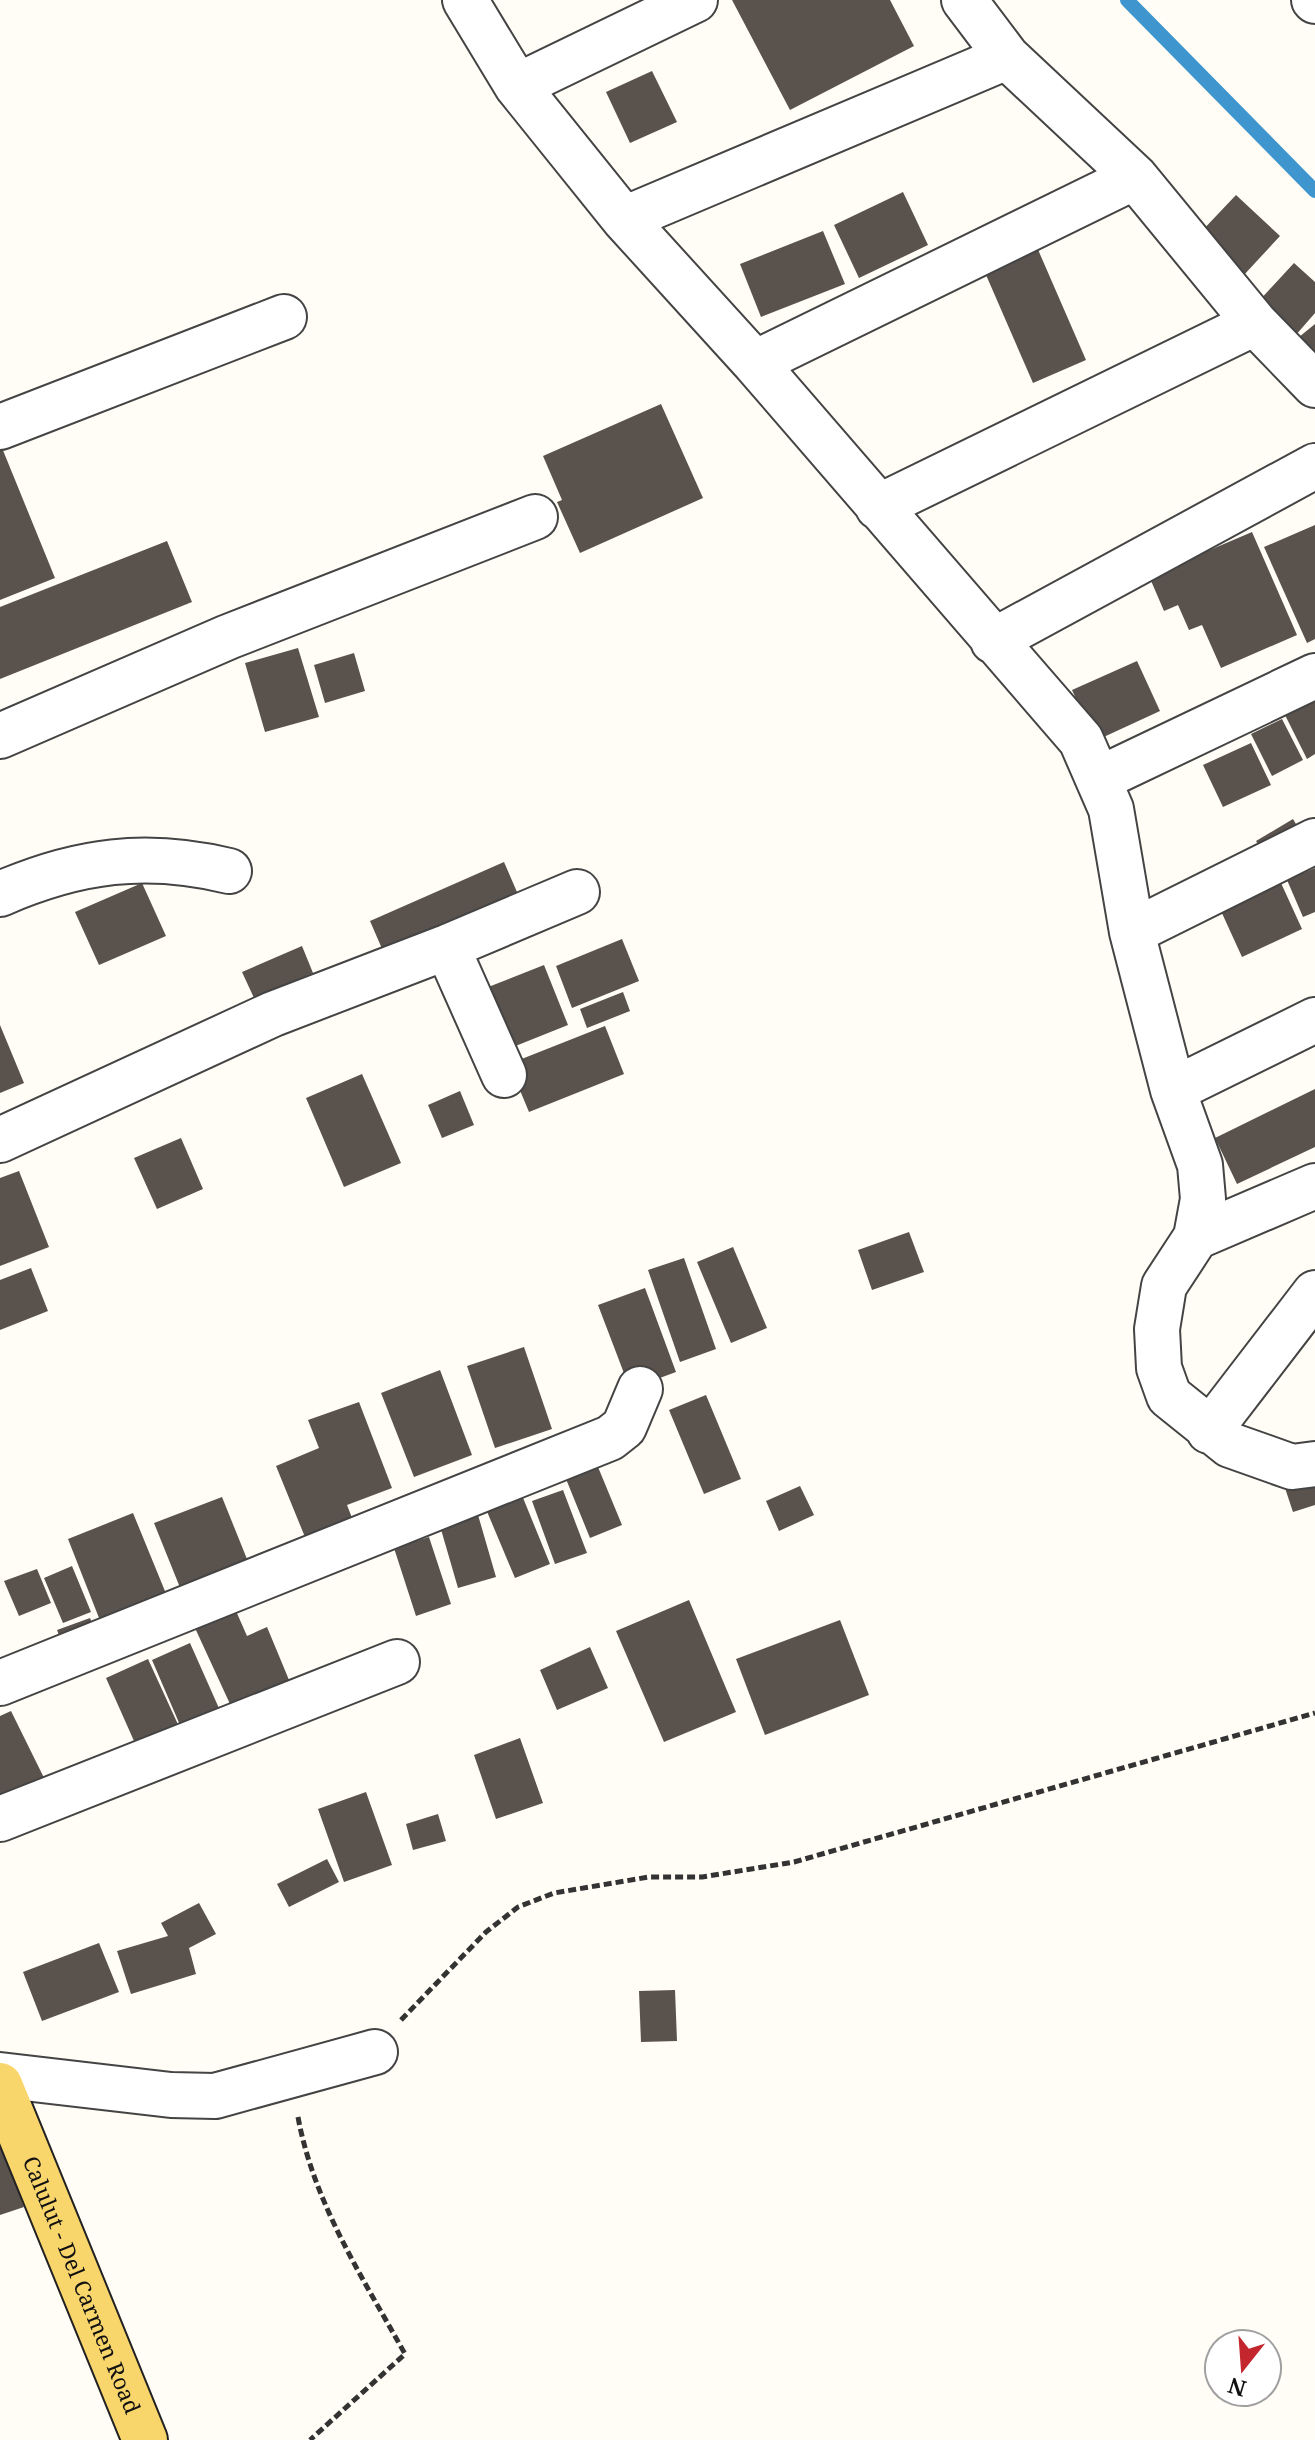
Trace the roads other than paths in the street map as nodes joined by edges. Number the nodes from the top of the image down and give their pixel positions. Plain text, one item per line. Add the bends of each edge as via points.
1 (465, 0) edge
2 (695, 0) edge
3 (964, 0) edge
4 (1007, 57) junction
5 (517, 86) junction
6 (1135, 177) junction
7 (624, 219) junction
8 (284, 317) dead end
9 (1255, 323) junction
10 (755, 363) junction
11 (1315, 385) edge
12 (0, 427) edge
13 (1315, 466) edge
14 (878, 507) junction
15 (535, 517) dead end
16 (993, 641) junction
17 (1315, 676) edge
18 (0, 736) edge
19 (1099, 779) junction
20 (1315, 841) edge
21 (229, 871) dead end
22 (577, 892) dead end
23 (0, 894) edge
24 (1132, 932) junction
25 (447, 947) junction
26 (1315, 1020) edge
27 (504, 1075) dead end
28 (1173, 1090) junction
29 (0, 1140) edge
30 (1315, 1186) edge
31 (1196, 1237) junction
32 (1315, 1293) edge
33 (640, 1389) dead end
34 (1209, 1431) junction
35 (1315, 1464) edge
36 (397, 1662) dead end
37 (0, 1683) edge
38 (0, 1819) edge
39 (375, 2052) road end
40 (0, 2075) edge
41 (0, 2085) edge
42 (145, 2440) edge

1 - 5 street
2 - 5 street
3 - 4 street
4 - 6 street
4 - 7 street
5 - 7 street
6 - 9 street
6 - 10 street
7 - 10 street
8 - 12 street
9 - 11 street
9 - 14 street
10 - 14 street
13 - 16 street
14 - 16 street
15 - 18 street via 228,637
16 - 19 street via 1081,740
17 - 19 street
19 - 24 street via 1111,809
20 - 24 street
21 - 23 street via 186,861 94,862 48,873
22 - 25 street
24 - 28 street
25 - 27 street
25 - 29 street via 273,1014
26 - 28 street
28 - 31 street via 1200,1165 1203,1199
30 - 31 street
31 - 34 street via 1164,1286 1157,1329 1159,1368 1169,1396
32 - 34 street
33 - 37 street via 624,1427 610,1438
34 - 35 street via 1265,1460 1292,1467
36 - 38 street
39 - 40 street via 215,2096
41 - 42 main road, Calulut - Del Carmen Road

